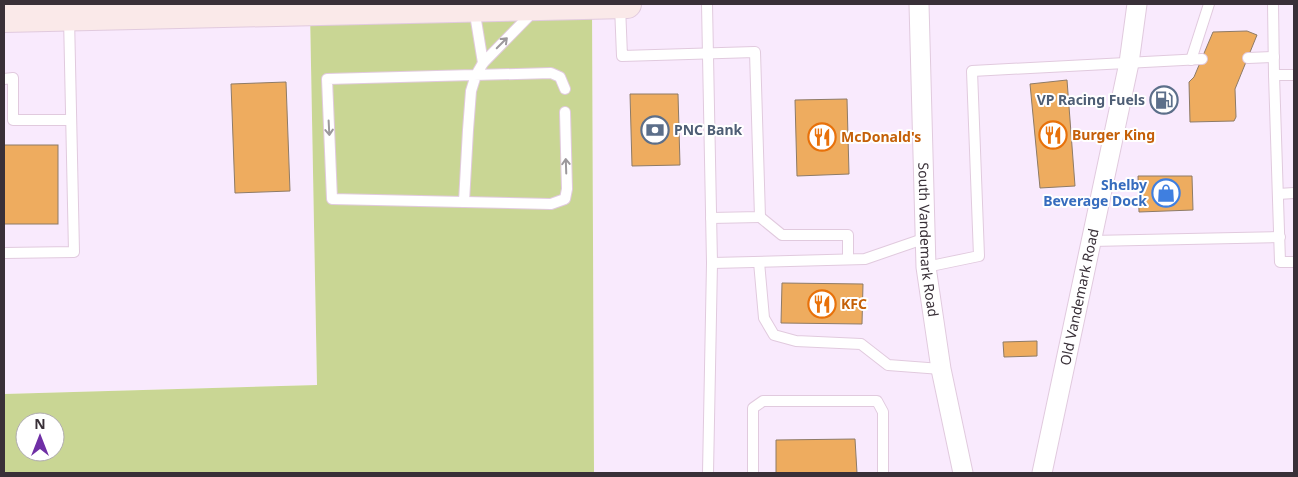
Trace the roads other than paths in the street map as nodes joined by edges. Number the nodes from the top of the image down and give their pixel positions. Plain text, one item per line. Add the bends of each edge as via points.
1 (620, 4) edge
2 (627, 4) edge
3 (707, 4) edge
4 (919, 4) edge
5 (1137, 4) edge
6 (1208, 4) edge
7 (1272, 4) edge
8 (554, 5) edge
9 (482, 6) edge
10 (69, 10) edge
11 (4, 18) edge
12 (708, 54) junction
13 (1274, 57) junction
14 (1248, 58) dead end
15 (482, 62) junction
16 (1129, 62) junction
17 (476, 75) junction
18 (1274, 75) junction
19 (1294, 75) edge
20 (4, 79) edge
21 (565, 90) dead end
22 (565, 112) dead end
23 (71, 120) junction
24 (1294, 193) edge
25 (1278, 194) junction
26 (464, 202) junction
27 (760, 217) junction
28 (711, 218) junction
29 (1280, 237) junction
30 (926, 238) junction
31 (1091, 242) junction
32 (4, 253) edge
33 (848, 259) junction
34 (759, 262) junction
35 (1294, 262) edge
36 (712, 263) junction
37 (926, 268) junction
38 (941, 369) junction
39 (708, 473) edge
40 (753, 473) edge
41 (883, 473) edge
42 (962, 473) edge
43 (1042, 473) edge

1 - 2 main road
1 - 8 main road
1 - 12 lane via 622,56
3 - 12 lane
4 - 30 street, South Vandemark Road
5 - 16 street, Old Vandemark Road
6 - 16 lane via 1196,60
7 - 13 lane
8 - 9 main road
15 -> 8 lane
9 - 10 main road
9 - 15 lane
10 - 11 main road
10 - 23 lane
12 - 27 lane via 755,52
12 - 28 lane
13 - 14 lane
13 - 18 lane
15 - 17 lane
16 - 31 street, Old Vandemark Road
16 - 37 lane via 972,71 979,256
17 - 21 lane via 551,72 560,77
17 - 26 lane via 470,111
17 -> 26 lane via 327,79 332,200
18 - 19 lane
18 - 25 lane
20 - 23 lane via 13,78 13,120
26 -> 22 lane via 551,204 565,199
23 - 32 lane via 74,252
24 - 25 lane
25 - 29 lane
27 - 28 lane
27 - 33 lane via 782,234 848,234
28 - 36 lane
29 - 31 lane
29 - 35 lane via 1280,262
30 - 33 lane via 865,259
30 - 37 street, South Vandemark Road
31 - 43 street, Old Vandemark Road
33 - 34 lane
34 - 36 lane
34 - 38 lane via 764,318 774,334 796,341 861,344 888,365
36 - 39 lane
37 - 38 street, South Vandemark Road
38 - 42 street, South Vandemark Road
40 - 41 lane via 753,408 763,401 877,401 883,412

